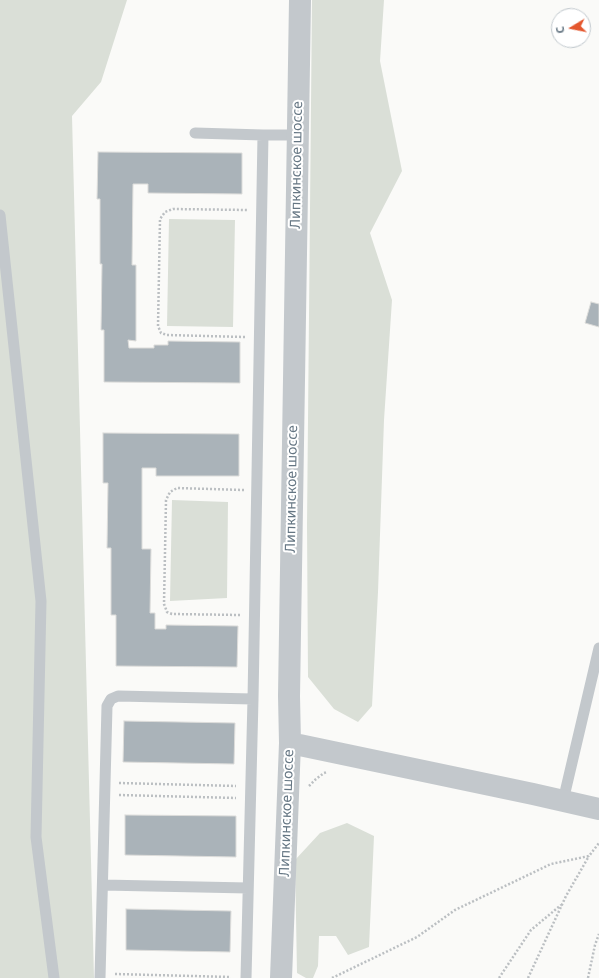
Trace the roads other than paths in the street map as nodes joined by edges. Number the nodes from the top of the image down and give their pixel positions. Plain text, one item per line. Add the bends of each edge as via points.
1 (300, 0) edge
2 (194, 134) dead end
3 (263, 135) junction
4 (297, 135) junction
5 (0, 216) edge
6 (599, 648) edge
7 (253, 699) junction
8 (290, 743) junction
9 (563, 801) junction
10 (599, 809) edge
11 (103, 885) junction
12 (248, 888) junction
13 (100, 976) edge
14 (54, 978) edge
15 (246, 978) edge
16 (281, 978) edge

1 - 4 street, Липкинское шоссе
2 - 3 lane
3 - 4 lane
3 - 7 lane
4 - 8 street, Липкинское шоссе via 288,696
5 - 14 lane via 41,601 36,837
6 - 9 lane
7 - 11 lane via 118,696 111,698 107,706
7 - 12 lane
8 - 9 street
8 - 16 street, Липкинское шоссе
9 - 10 street
11 - 12 lane
11 - 13 lane
12 - 15 lane

